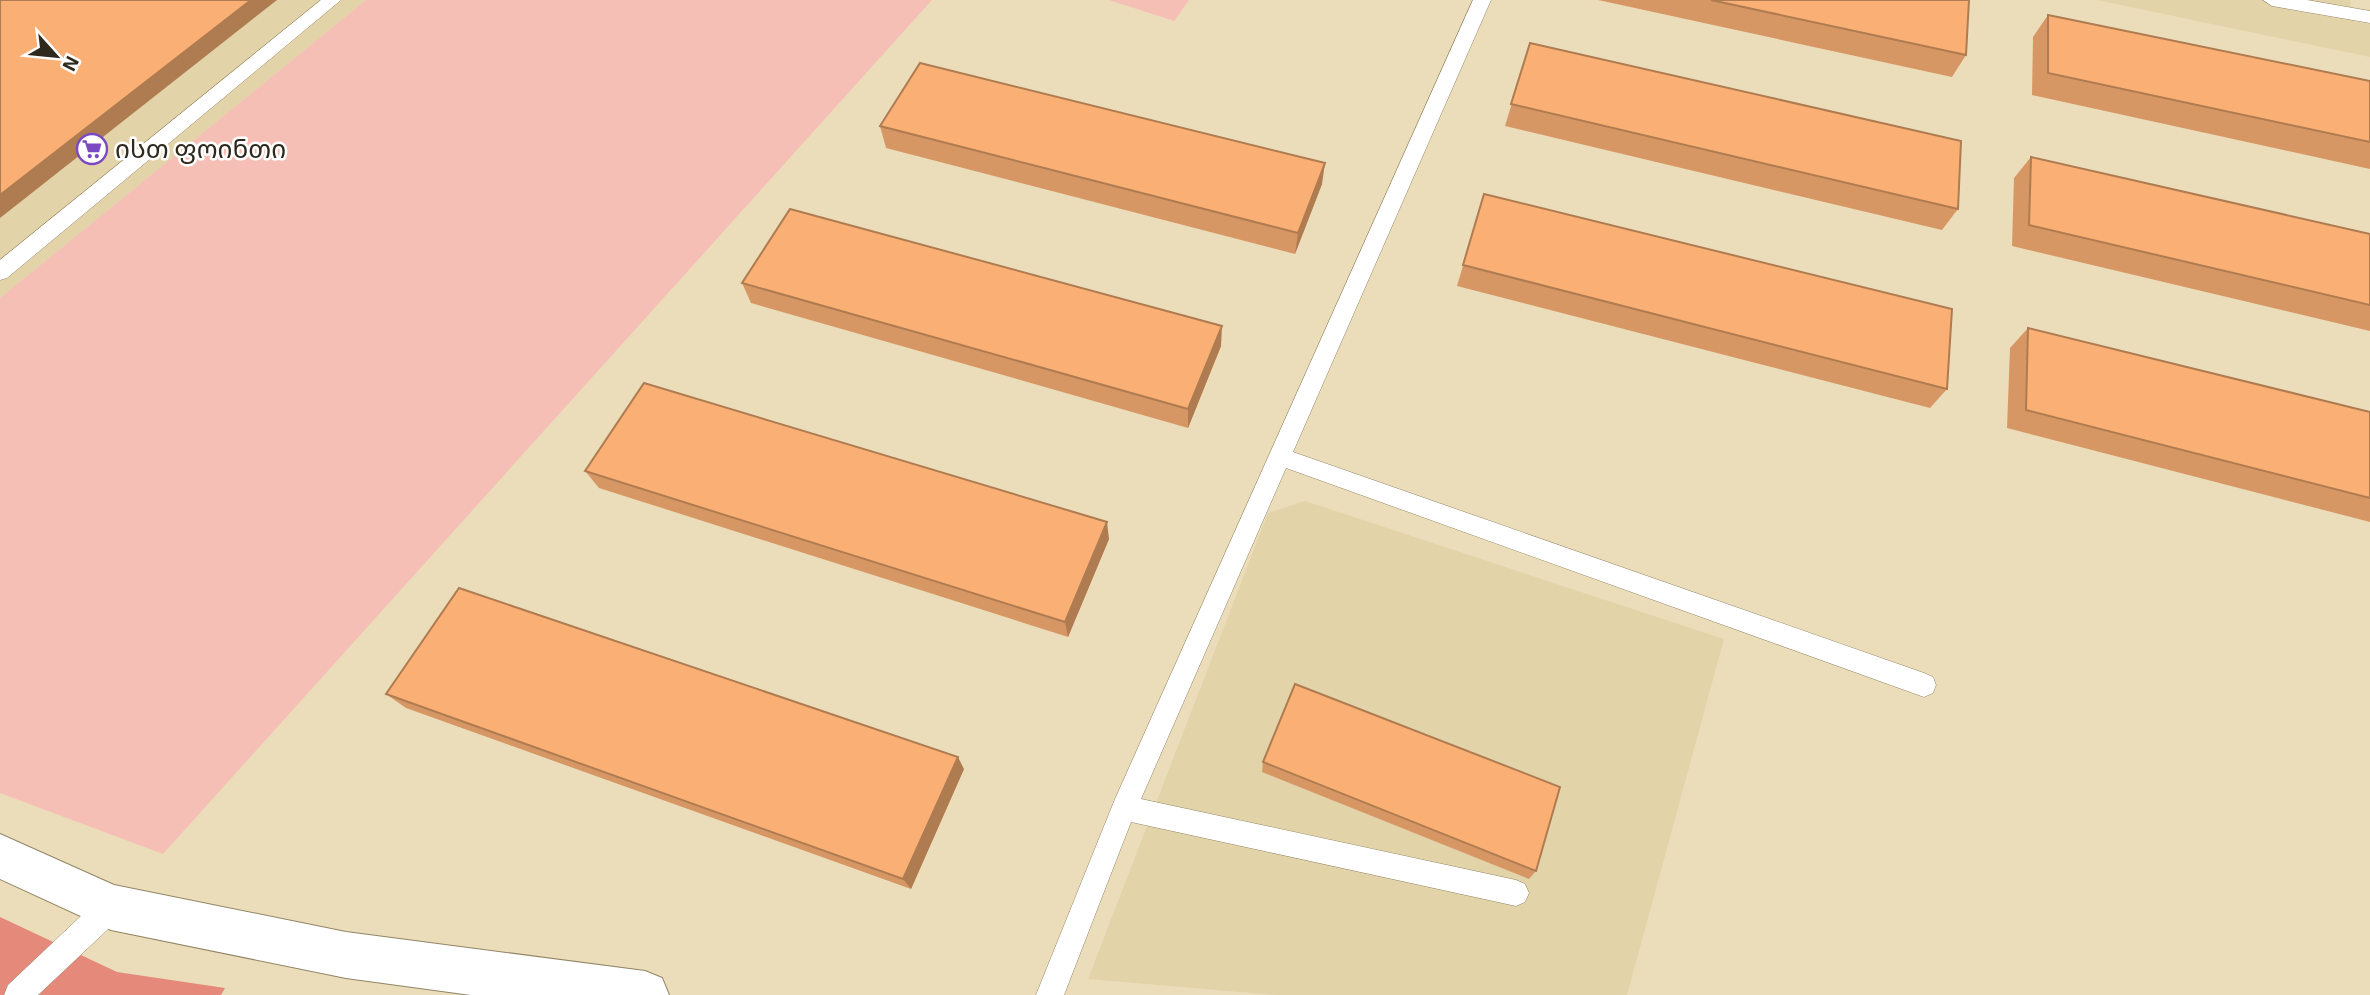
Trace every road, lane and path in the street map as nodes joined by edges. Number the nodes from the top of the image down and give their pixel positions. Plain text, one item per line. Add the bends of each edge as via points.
1 (332, 0) edge
2 (1482, 0) edge
3 (2272, 0) edge
4 (2370, 17) edge
5 (0, 272) edge
6 (1279, 456) junction
7 (1924, 685) dead end
8 (1124, 808) junction
9 (0, 856) edge
10 (1516, 893) edge
11 (111, 907) junction
12 (625, 994) edge
13 (18, 995) edge
14 (1050, 995) edge

1 - 5 lane
2 - 6 lane
3 - 4 lane
6 - 7 lane
6 - 8 lane
8 - 10 lane
8 - 14 lane
9 - 11 street
11 - 12 street via 346,955
11 - 13 lane

